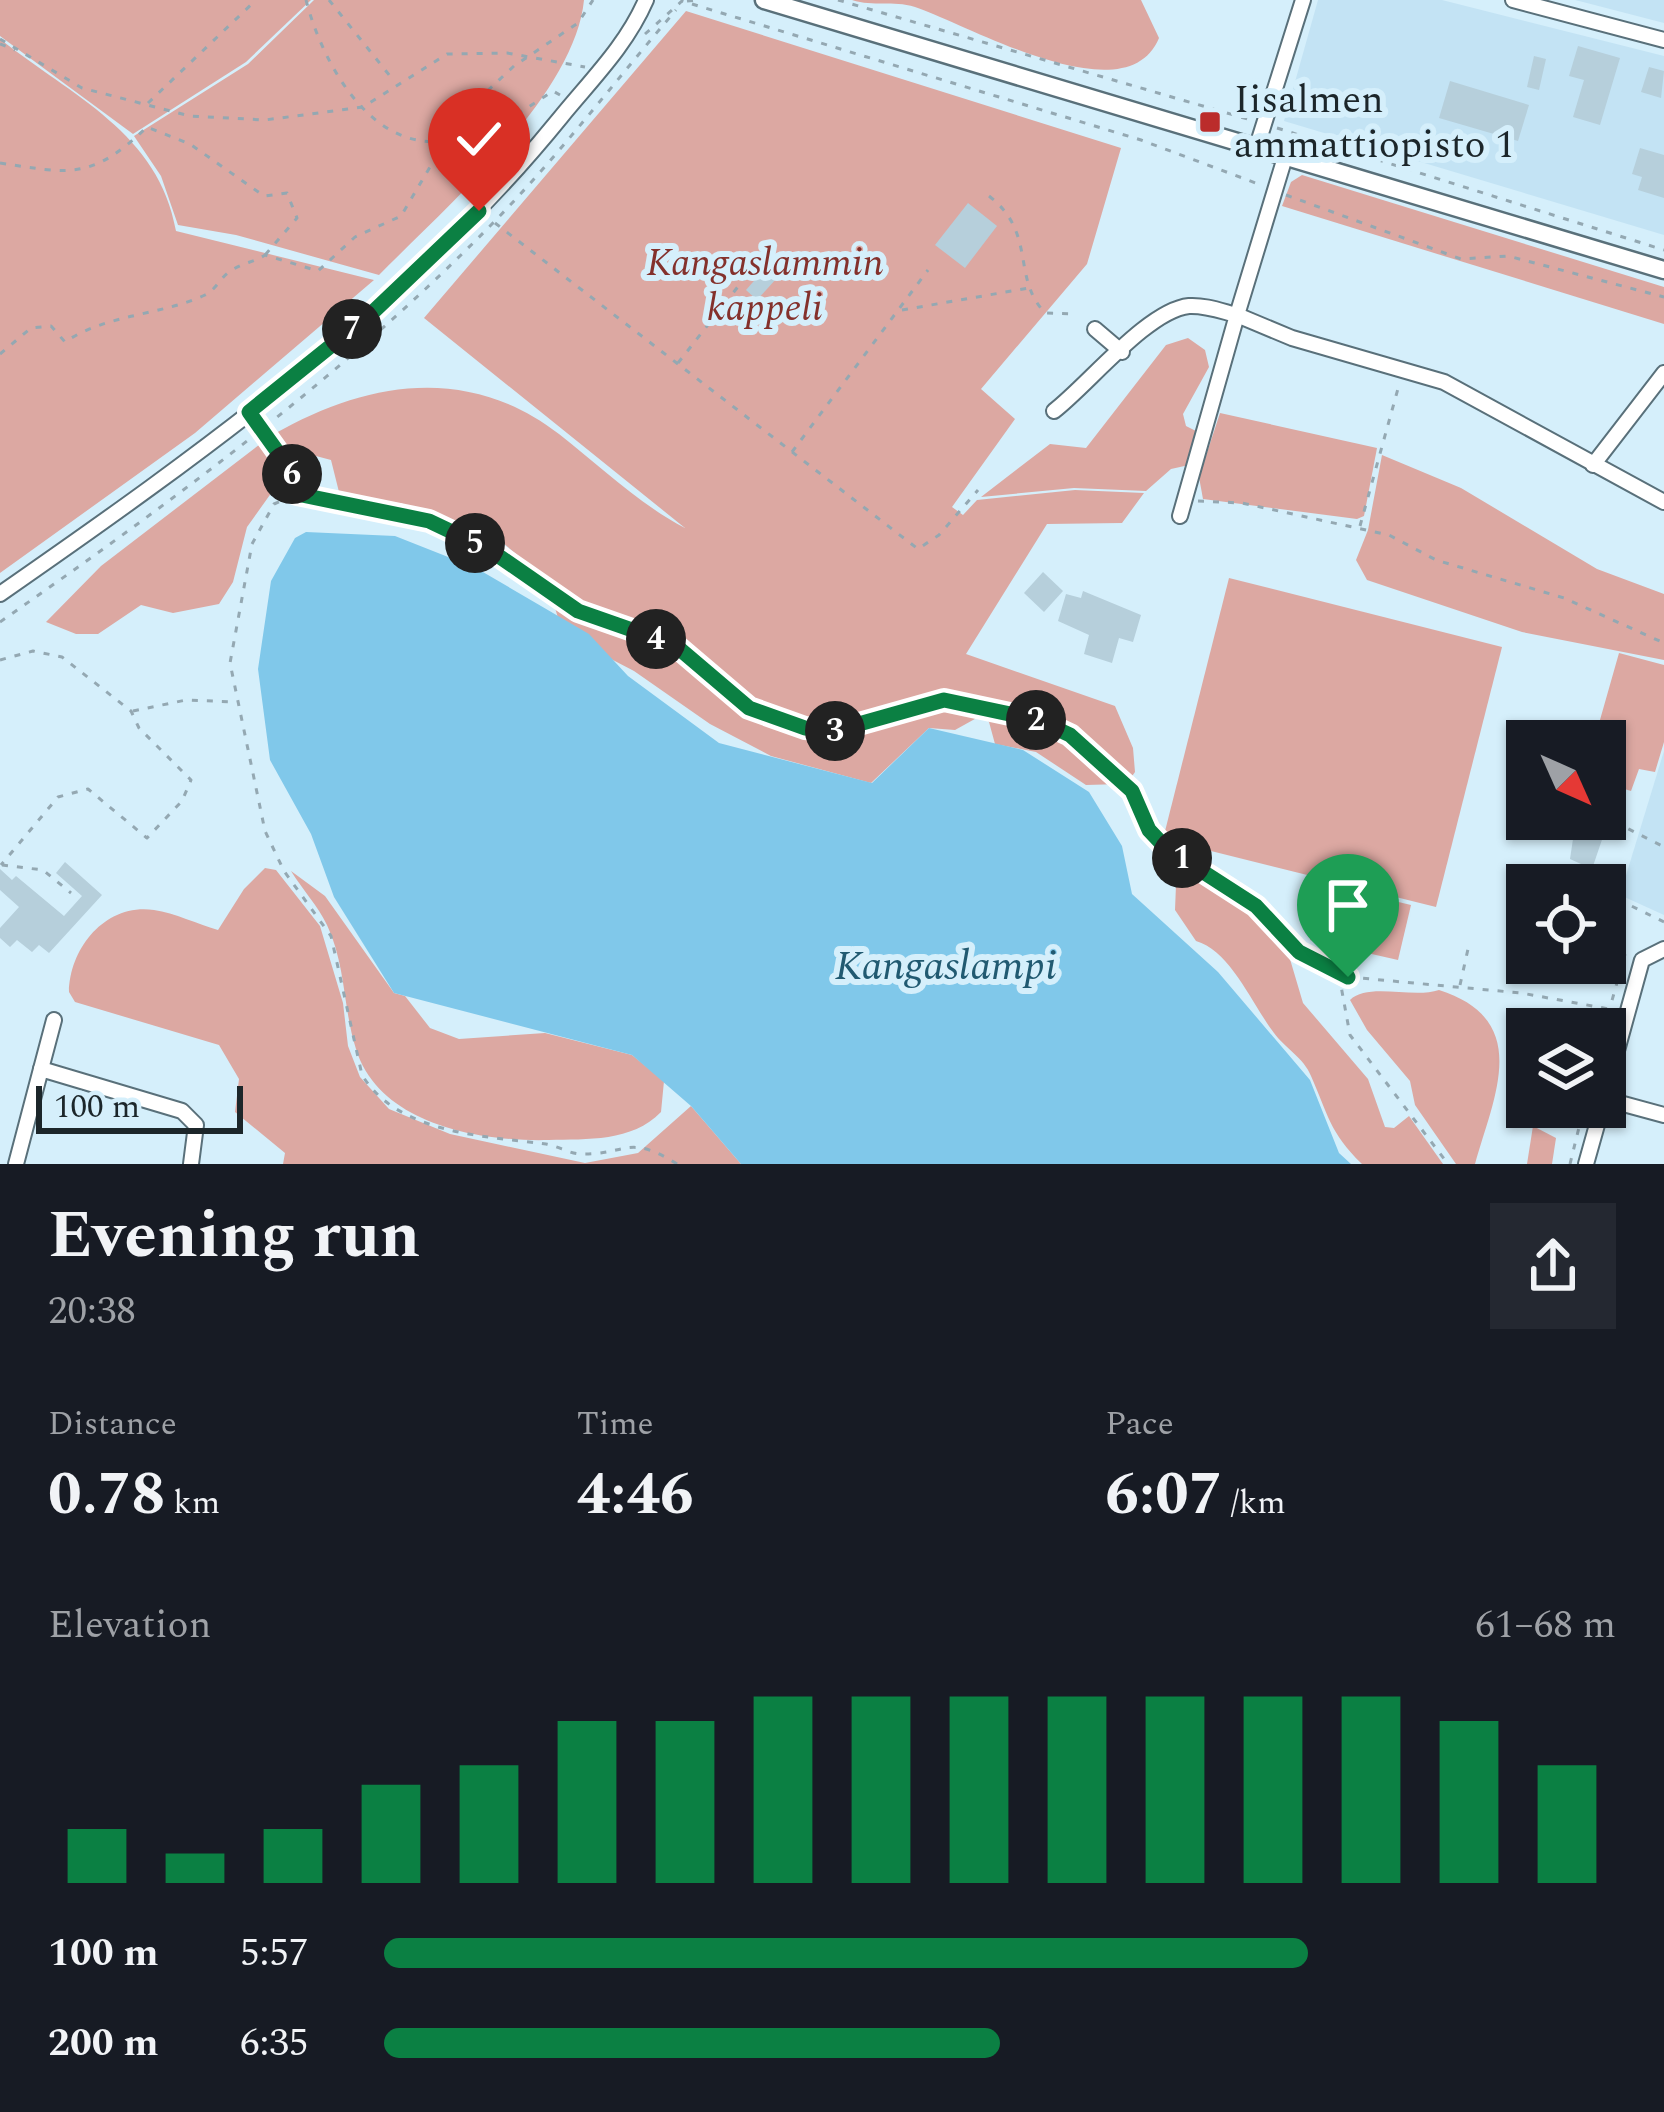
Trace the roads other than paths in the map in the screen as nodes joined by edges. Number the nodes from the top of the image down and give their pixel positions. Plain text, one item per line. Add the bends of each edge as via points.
1 (646, 0) edge
2 (764, 0) edge
3 (1303, 0) edge
4 (1513, 0) edge
5 (1664, 40) edge
6 (1257, 146) junction
7 (1286, 154) junction
8 (1664, 270) edge
9 (1237, 315) junction
10 (1095, 329) dead end
11 (1122, 352) junction
12 (1664, 373) edge
13 (1054, 411) dead end
14 (1593, 465) junction
15 (1664, 502) edge
16 (1182, 508) road end
17 (0, 595) edge
18 (1664, 949) edge
19 (1626, 1019) edge
20 (54, 1020) dead end
21 (41, 1070) junction
22 (1626, 1106) edge
23 (1664, 1115) edge
24 (1596, 1128) edge
25 (16, 1164) edge
26 (191, 1164) edge
27 (1586, 1164) edge

1 - 17 street via 616,53 479,211 373,312
2 - 6 street
3 - 6 street
4 - 5 street
6 - 7 street
7 - 8 street
7 - 9 street
9 - 11 street via 1176,310
9 - 14 street via 1444,382
9 - 16 street
10 - 11 street
11 - 13 street
12 - 14 street
14 - 15 street
18 - 19 street via 1642,960
20 - 21 street
21 - 25 street
21 - 26 street via 182,1111 196,1125
22 - 23 street
24 - 27 street

